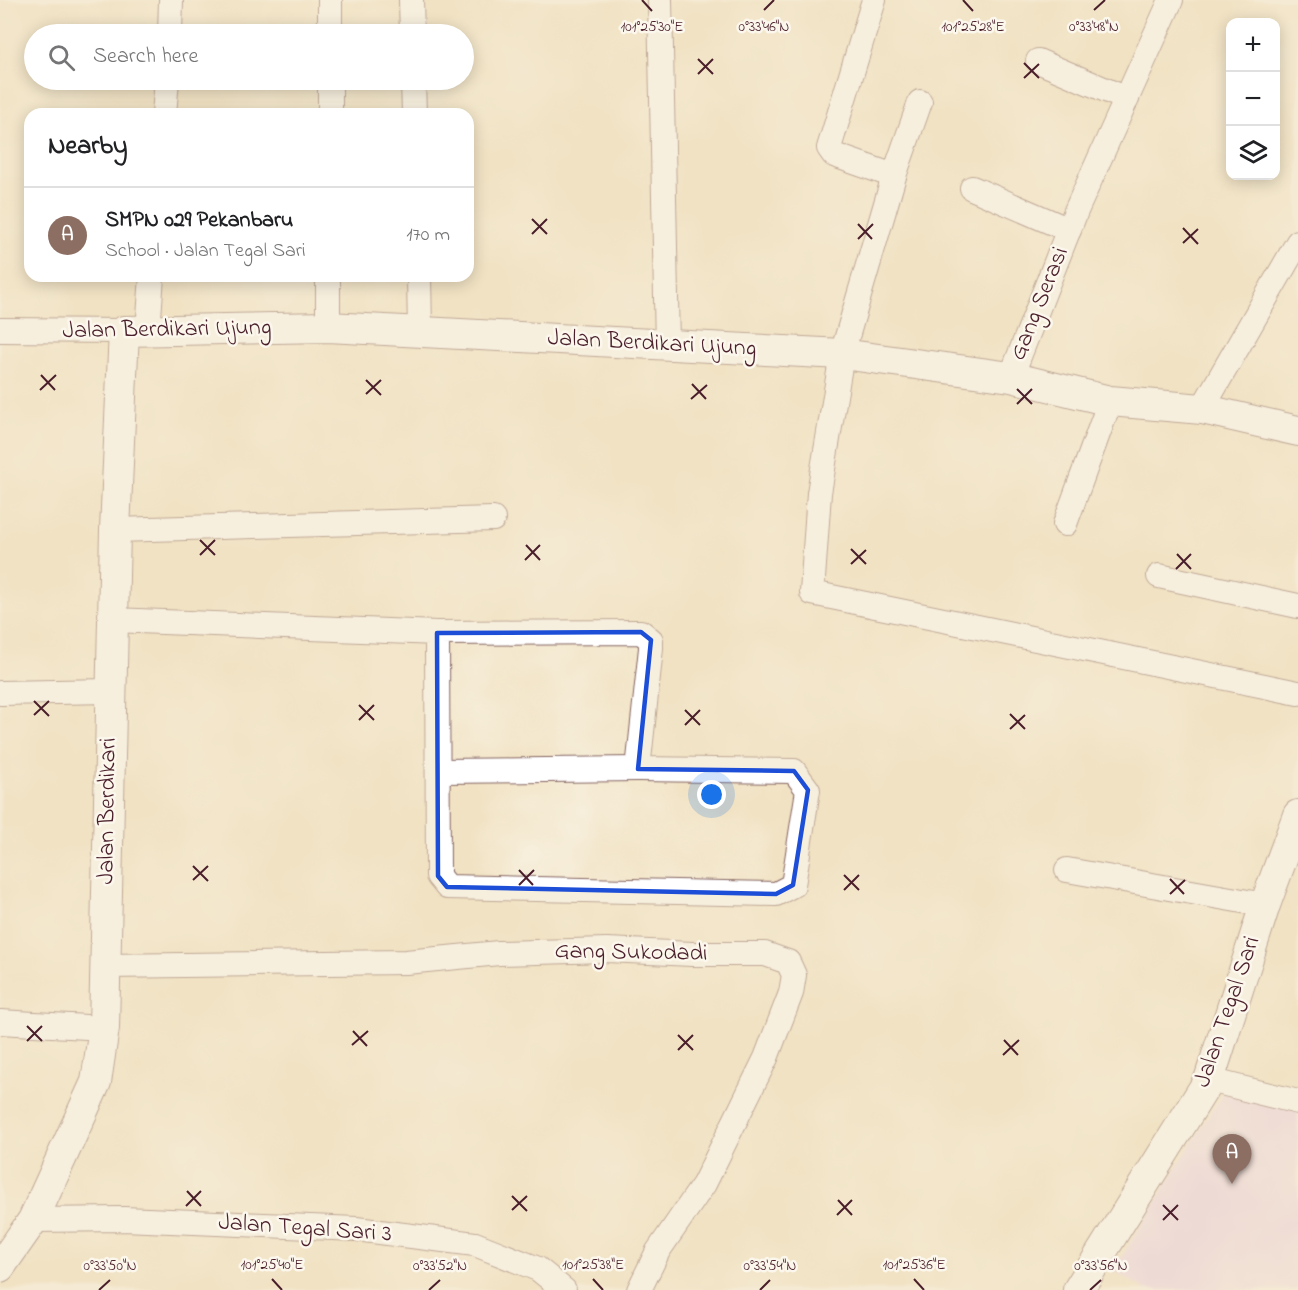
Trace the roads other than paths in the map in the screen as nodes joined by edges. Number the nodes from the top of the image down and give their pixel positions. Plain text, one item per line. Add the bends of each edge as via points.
1 (171, 0) edge
2 (330, 0) edge
3 (411, 0) edge
4 (660, 0) edge
5 (874, 0) edge
6 (1171, 0) edge
7 (170, 24) edge
8 (330, 24) edge
9 (412, 24) edge
10 (1038, 61) dead end
11 (166, 90) edge
12 (330, 90) edge
13 (413, 90) edge
14 (1127, 99) junction
15 (920, 102) dead end
16 (165, 108) edge
17 (330, 108) edge
18 (414, 108) edge
19 (894, 176) junction
20 (972, 188) dead end
21 (1069, 230) junction
22 (1298, 242) edge
23 (150, 282) edge
24 (328, 282) edge
25 (419, 282) edge
26 (328, 327) junction
27 (0, 330) edge
28 (136, 331) junction
29 (420, 331) junction
30 (667, 346) junction
31 (842, 354) junction
32 (1011, 378) junction
33 (1110, 401) junction
34 (1202, 409) junction
35 (1298, 431) edge
36 (493, 519) dead end
37 (1065, 524) dead end
38 (114, 530) junction
39 (1159, 576) dead end
40 (1298, 606) edge
41 (113, 620) junction
42 (437, 633) junction
43 (110, 692) junction
44 (0, 693) edge
45 (1298, 693) edge
46 (638, 769) junction
47 (439, 771) junction
48 (1298, 815) edge
49 (1067, 870) dead end
50 (1264, 905) junction
51 (105, 966) junction
52 (0, 1022) edge
53 (104, 1028) junction
54 (1209, 1080) junction
55 (1298, 1102) edge
56 (33, 1220) junction
57 (0, 1267) edge
58 (564, 1290) edge
59 (639, 1290) edge
60 (1078, 1290) edge

1 - 7 street
2 - 8 street
3 - 9 street
4 - 30 street
5 - 19 street via 829,143 834,155
6 - 14 street, Gang Serasi
10 - 14 street
11 - 16 street
12 - 17 street
13 - 18 street
14 - 21 street, Gang Serasi
15 - 19 street
19 - 31 street
20 - 21 street, Gang Serasi
21 - 32 street, Gang Serasi
22 - 34 street
23 - 28 street
24 - 26 street
25 - 29 street
26 - 28 street, Jalan Berdikari Ujung
26 - 29 street, Jalan Berdikari Ujung
27 - 28 street, Jalan Berdikari Ujung
28 - 38 street, Jalan Berdikari
29 - 30 street, Jalan Berdikari Ujung
30 - 31 street, Jalan Berdikari Ujung
31 - 32 street, Jalan Berdikari Ujung
31 - 45 street via 819,493 812,593
32 - 33 street, Jalan Berdikari Ujung
33 - 34 street, Jalan Berdikari Ujung
33 - 37 street
34 - 35 street, Jalan Berdikari Ujung
36 - 38 street
38 - 41 street, Jalan Berdikari
39 - 40 street
41 - 42 street
41 - 43 street, Jalan Berdikari
42 - 46 street via 646,635 651,648
42 - 47 street
43 - 44 street
43 - 51 street, Jalan Berdikari
46 - 47 street
46 - 47 street via 794,771 808,789 793,885 776,894 452,889 438,876
48 - 50 street, Jalan Tegal Sari
49 - 50 street
50 - 54 street, Jalan Tegal Sari
51 - 53 street, Jalan Berdikari
51 - 59 street, Gang Sukodadi via 375,963 499,953 608,950 765,954 788,962 795,975 791,993 766,1058 704,1184 658,1251
52 - 53 street
53 - 56 street, Jalan Berdikari via 96,1082
54 - 55 street
54 - 60 street, Jalan Tegal Sari
56 - 57 street, Jalan Berdikari
56 - 58 street, Jalan Tegal Sari 3 via 124,1219 356,1229 475,1244 538,1269

